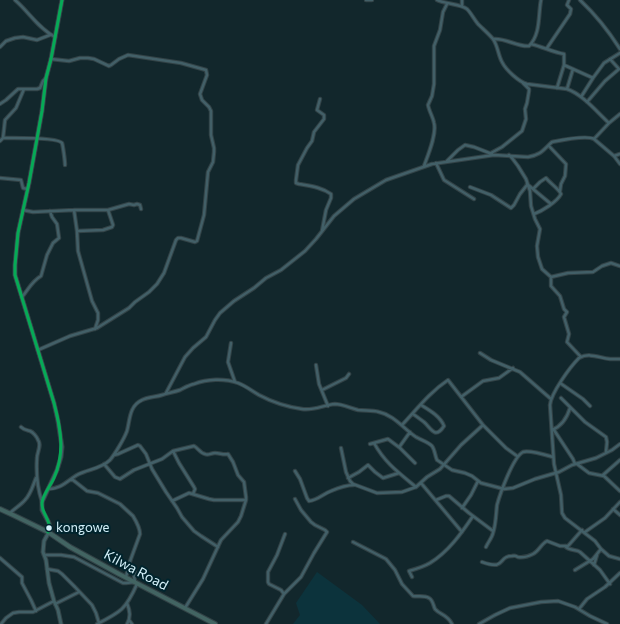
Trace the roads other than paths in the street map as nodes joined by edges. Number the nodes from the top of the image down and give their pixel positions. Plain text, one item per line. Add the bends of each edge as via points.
1 (15, 0) edge
2 (62, 0) edge
3 (366, 0) edge
4 (372, 0) edge
5 (437, 0) edge
6 (462, 0) edge
7 (541, 0) edge
8 (569, 0) edge
9 (580, 0) edge
10 (447, 4) junction
11 (462, 6) junction
12 (50, 35) junction
13 (54, 37) junction
14 (494, 39) junction
15 (531, 44) junction
16 (0, 47) edge
17 (620, 47) edge
18 (547, 48) junction
19 (620, 53) edge
20 (51, 59) junction
21 (610, 60) junction
22 (564, 65) junction
23 (573, 69) junction
24 (620, 69) edge
25 (46, 78) junction
26 (593, 78) junction
27 (523, 83) junction
28 (557, 88) junction
29 (24, 89) junction
30 (567, 89) junction
31 (581, 97) junction
32 (1, 98) edge
33 (320, 99) dead end
34 (587, 102) junction
35 (1, 103) edge
36 (620, 114) edge
37 (609, 123) junction
38 (3, 138) junction
39 (37, 138) junction
40 (594, 139) junction
41 (0, 141) edge
42 (549, 146) junction
43 (493, 154) junction
44 (620, 154) edge
45 (509, 155) junction
46 (614, 156) junction
47 (446, 162) junction
48 (436, 163) junction
49 (620, 164) edge
50 (65, 165) dead end
51 (424, 167) junction
52 (0, 178) edge
53 (527, 184) junction
54 (470, 186) dead end
55 (27, 188) junction
56 (533, 189) junction
57 (560, 192) junction
58 (474, 198) dead end
59 (550, 204) junction
60 (141, 209) dead end
61 (23, 210) junction
62 (74, 210) junction
63 (108, 210) junction
64 (50, 211) junction
65 (534, 214) junction
66 (77, 231) junction
67 (322, 232) junction
68 (620, 266) edge
69 (551, 277) junction
70 (21, 297) junction
71 (95, 329) junction
72 (232, 343) dead end
73 (38, 350) junction
74 (480, 353) dead end
75 (580, 357) junction
76 (620, 359) edge
77 (316, 365) dead end
78 (513, 368) junction
79 (349, 374) dead end
80 (235, 382) junction
81 (560, 383) junction
82 (322, 390) junction
83 (166, 394) junction
84 (461, 397) junction
85 (561, 398) dead end
86 (551, 400) junction
87 (421, 405) junction
88 (328, 406) junction
89 (590, 406) dead end
90 (570, 408) junction
91 (412, 414) junction
92 (402, 425) junction
93 (482, 425) junction
94 (21, 427) dead end
95 (553, 430) junction
96 (410, 432) junction
97 (374, 443) junction
98 (370, 444) dead end
99 (620, 444) edge
100 (341, 448) dead end
101 (400, 448) junction
102 (174, 451) junction
103 (606, 452) junction
104 (113, 455) junction
105 (517, 456) junction
106 (553, 457) junction
107 (620, 460) edge
108 (415, 463) dead end
109 (104, 464) junction
110 (150, 464) junction
111 (576, 464) junction
112 (444, 465) junction
113 (295, 471) dead end
114 (399, 473) junction
115 (556, 473) junction
116 (603, 475) junction
117 (36, 478) junction
118 (348, 478) junction
119 (71, 480) junction
120 (478, 481) junction
121 (421, 482) junction
122 (354, 485) junction
123 (416, 487) junction
124 (503, 488) junction
125 (48, 489) junction
126 (620, 491) edge
127 (193, 494) junction
128 (295, 499) dead end
129 (246, 500) junction
130 (436, 500) junction
131 (172, 501) junction
132 (42, 502) junction
133 (620, 502) edge
134 (462, 508) junction
135 (0, 509) edge
136 (613, 509) junction
137 (10, 513) junction
138 (620, 515) edge
139 (473, 516) junction
140 (584, 531) junction
141 (48, 532) junction
142 (462, 532) junction
143 (494, 532) junction
144 (285, 534) dead end
145 (352, 542) dead end
146 (486, 546) dead end
147 (565, 546) junction
148 (218, 548) junction
149 (601, 549) junction
150 (598, 554) junction
151 (44, 555) junction
152 (0, 558) edge
153 (620, 559) edge
154 (590, 561) junction
155 (482, 562) dead end
156 (129, 564) junction
157 (594, 565) junction
158 (47, 569) junction
159 (576, 570) dead end
160 (619, 575) edge
161 (412, 577) dead end
162 (126, 578) junction
163 (136, 583) junction
164 (610, 584) junction
165 (79, 592) junction
166 (284, 594) junction
167 (54, 602) junction
168 (127, 603) junction
169 (185, 608) junction
170 (579, 609) junction
171 (36, 611) junction
172 (129, 620) junction
173 (2, 624) edge
174 (61, 624) edge
175 (98, 624) edge
176 (127, 624) edge
177 (132, 624) edge
178 (215, 624) edge
179 (266, 624) edge
180 (452, 624) edge
181 (479, 624) edge
182 (607, 624) edge

1 - 12 street
2 - 13 main road
3 - 4 street
5 - 10 street
6 - 11 street
7 - 15 street via 538,28
8 - 18 street via 567,5 571,9 570,14
9 - 17 street via 606,27
10 - 11 street
10 - 51 street via 434,46 434,84 428,105 435,130
11 - 14 street
12 - 13 street
12 - 16 street via 37,40 15,38 6,41
13 - 20 main road
14 - 15 street via 527,46
14 - 27 street via 502,62
15 - 18 street
18 - 22 street via 564,54
19 - 21 street
20 - 25 main road
20 - 71 street via 66,62 88,58 109,66 128,55 182,63 207,71 200,94 211,111 214,152 208,172 204,215 197,241 178,238 157,284 129,308
21 - 24 street
21 - 26 street via 604,63
22 - 23 street
22 - 28 street
23 - 26 street
23 - 30 street
24 - 34 street via 605,81
25 - 29 street via 40,88
25 - 39 main road
26 - 31 street
27 - 28 street
27 - 43 street via 529,91 522,131
28 - 30 street
29 - 35 street via 18,89
29 - 38 street via 16,108 5,120
30 - 31 street
31 - 34 street
32 - 35 street
33 - 67 street via 316,110 324,119 314,132 312,141 298,165 296,183 331,194
34 - 37 street
36 - 37 street
37 - 40 street
38 - 39 street
38 - 41 street
39 - 50 street via 60,141
39 - 55 main road
40 - 42 street via 552,142
40 - 46 street
42 - 45 street via 533,156
42 - 57 street via 566,164
43 - 45 street
43 - 47 street
43 - 47 street via 465,145
44 - 46 street
45 - 53 street
46 - 49 street
47 - 48 street
48 - 51 street
48 - 58 street via 444,180
51 - 67 street via 386,180 354,199 334,216
52 - 55 street via 21,180 23,188
53 - 54 street via 511,208
53 - 56 street
53 - 65 street
55 - 61 main road
56 - 57 street via 546,178
56 - 59 street
57 - 59 street via 561,196
59 - 65 street
60 - 63 street via 140,205 129,204
61 - 64 street
61 - 70 main road via 15,265
62 - 63 street
62 - 64 street
62 - 66 street
63 - 66 street via 112,228
64 - 70 street via 58,224 59,238 46,255 41,276 34,280
65 - 69 street via 540,229 537,246 540,262 542,269
66 - 71 street via 78,251 92,301 98,313
67 - 83 street via 305,251 220,314 206,337 185,357
68 - 69 street via 613,263 594,272 568,273
69 - 75 street via 551,286 560,296 567,312 564,318 568,333 567,342
70 - 73 main road
71 - 73 street via 70,336
72 - 80 street via 228,362
73 - 125 main road via 54,403 62,447 57,470
74 - 78 street
75 - 76 street via 592,355
75 - 81 street
77 - 82 street
78 - 84 street via 499,378 483,381
78 - 86 street
79 - 82 street
80 - 83 street via 199,382
80 - 88 street via 272,401 295,408 308,410
81 - 86 street
81 - 89 street
82 - 88 street
83 - 104 street via 141,401 134,407 124,438
84 - 87 street via 448,380
84 - 93 street
85 - 90 street
86 - 95 street
87 - 91 street
87 - 91 street via 438,417 444,426 442,429 432,432 424,422
88 - 92 street via 334,404 357,410 378,411
90 - 95 street via 565,420
90 - 103 street via 606,437
91 - 92 street
92 - 96 street
93 - 105 street
93 - 112 street
94 - 117 street via 32,432 39,441
95 - 106 street
95 - 111 street
96 - 101 street
96 - 112 street via 431,445 436,459
97 - 98 street
97 - 101 street via 388,439
97 - 114 street via 382,457
99 - 103 street
100 - 118 street
101 - 108 street
102 - 110 street
102 - 127 street via 195,489
102 - 129 street via 196,446 206,455 228,454 244,482
103 - 111 street
104 - 109 street
104 - 110 street via 138,445
105 - 106 street via 527,451
105 - 124 street
106 - 115 street
107 - 116 street
109 - 110 street via 120,479
109 - 119 street
110 - 131 street
111 - 115 street
111 - 116 street via 587,472
112 - 120 street via 470,475
112 - 121 street
113 - 122 street via 306,496 312,501 331,491
114 - 118 street via 383,478 368,465
114 - 123 street
115 - 124 street via 516,487
115 - 140 street via 562,514
116 - 126 street
117 - 132 street
117 - 137 street via 28,496
118 - 122 street
119 - 125 street via 58,488
119 - 156 street via 86,491 98,493 120,504 134,516 140,534
120 - 124 street
120 - 134 street
121 - 123 street
121 - 130 street
122 - 123 street via 382,493 402,492
124 - 143 street
125 - 132 main road
127 - 129 street via 214,500
127 - 131 street via 187,493
128 - 166 street via 311,522 327,532 299,580
129 - 148 street via 238,522 221,540
130 - 134 street via 449,496
130 - 142 street
131 - 148 street via 191,528
132 - 141 main road via 42,510 50,527
133 - 136 street
134 - 139 street
135 - 137 highway, Kilwa Road
136 - 138 street
136 - 140 street via 605,518
137 - 141 highway, Kilwa Road
139 - 142 street
139 - 143 street
140 - 147 street
140 - 149 street
141 - 151 main road via 43,546
141 - 162 highway, Kilwa Road
142 - 161 street via 435,560 409,571
143 - 146 street
144 - 166 street via 268,572 269,584
145 - 180 street via 386,559 413,596 429,598 436,609
147 - 154 street via 577,550
147 - 155 street via 547,541 537,552 528,556 514,555 497,565
148 - 169 street
149 - 150 street
149 - 153 street via 610,557
150 - 154 street
150 - 157 street
151 - 158 main road
151 - 163 street via 74,557 123,583
152 - 171 street via 22,577 22,583
154 - 157 street
154 - 159 street
156 - 162 street
156 - 163 street via 135,571
157 - 164 street
158 - 165 street via 58,571
158 - 167 main road
160 - 164 street
162 - 163 highway, Kilwa Road
163 - 168 street
163 - 169 highway, Kilwa Road
164 - 170 street via 587,599
165 - 167 street
165 - 175 street via 93,607
166 - 179 street
167 - 171 street
167 - 174 main road
168 - 172 street
168 - 175 street via 116,614
169 - 178 highway, Kilwa Road
170 - 181 street via 558,601 535,603 510,608
170 - 182 street
171 - 173 street via 13,613
172 - 176 street
172 - 177 street

